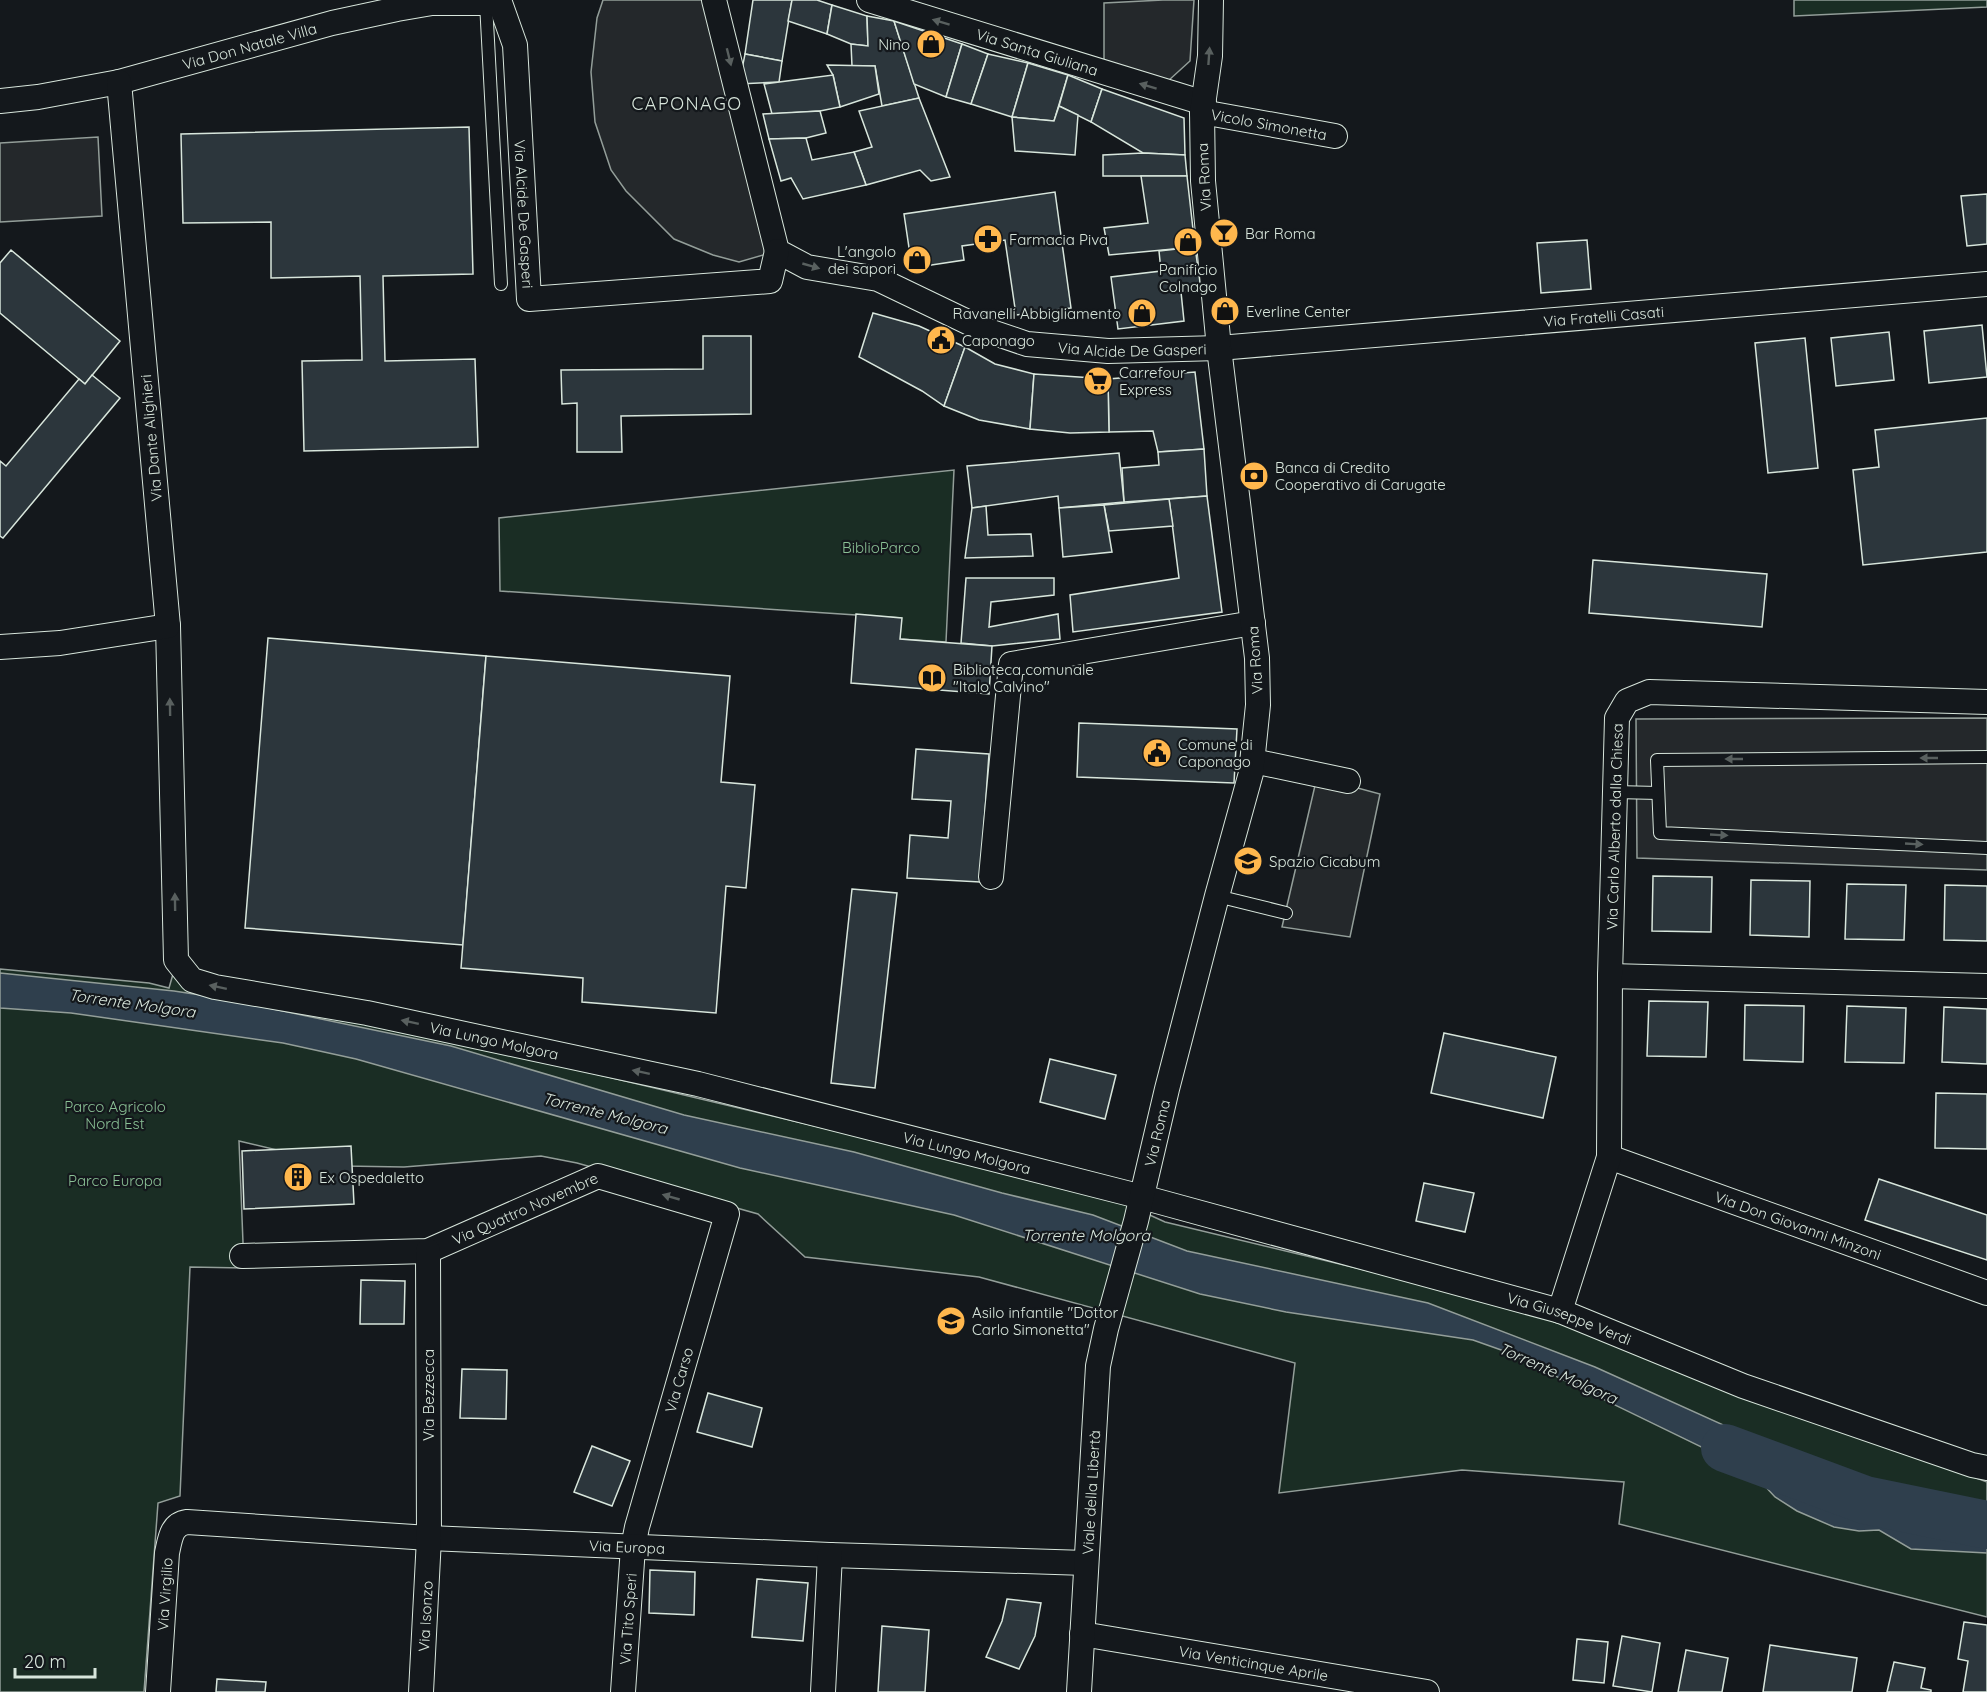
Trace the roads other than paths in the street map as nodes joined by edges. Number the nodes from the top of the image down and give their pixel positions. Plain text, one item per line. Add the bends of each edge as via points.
1 (714, 0) edge
2 (869, 0) edge
3 (1211, 0) edge
4 (493, 2) edge
5 (119, 82) junction
6 (0, 101) edge
7 (1203, 107) junction
8 (1335, 136) dead end
9 (777, 250) junction
10 (501, 284) dead end
11 (1987, 284) edge
12 (1219, 348) junction
13 (1253, 623) junction
14 (168, 626) junction
15 (0, 647) edge
16 (1987, 702) edge
17 (1987, 757) edge
18 (1253, 762) junction
19 (1348, 782) dead end
20 (1615, 792) junction
21 (1658, 793) junction
22 (1987, 848) edge
23 (991, 877) dead end
24 (1217, 896) junction
25 (1286, 913) dead end
26 (1610, 976) junction
27 (1987, 986) edge
28 (1608, 1157) junction
29 (1142, 1197) junction
30 (727, 1214) joint
31 (1136, 1221) joint
32 (428, 1251) junction
33 (242, 1256) dead end
34 (1987, 1293) edge
35 (1560, 1311) junction
36 (1987, 1468) edge
37 (172, 1533) joint
38 (429, 1538) junction
39 (633, 1547) junction
40 (830, 1555) junction
41 (1086, 1563) junction
42 (1082, 1634) junction
43 (158, 1692) edge
44 (421, 1692) edge
45 (623, 1692) edge
46 (823, 1692) edge
47 (1079, 1692) edge
48 (1427, 1692) edge

1 -> 9 street, Via Alcide De Gasperi
7 -> 2 street, Via Santa Giuliana
7 -> 3 street, Via Roma via 1210,56
4 - 5 street, Via Don Natale Villa via 432,3 353,18
4 - 9 street, Via Alcide De Gasperi via 515,45 529,299 770,281
4 - 10 lane
5 - 6 street, Via Don Natale Villa
5 - 14 street, Via Dante Alighieri
7 - 8 street, Vicolo Simonetta
7 - 12 street, Via Roma via 1203,181
9 -> 12 street, Via Alcide De Gasperi via 807,267 878,279 980,328 1027,345 1108,351
11 - 12 street, Via Fratelli Casati
12 - 13 street, Via Roma
13 - 18 street, Via Roma via 1258,705
13 - 23 street via 1011,664
14 - 15 street via 60,643
29 -> 14 street, Via Lungo Molgora via 698,1084 192,980 176,960
16 - 20 street, Via Carlo Alberto dalla Chiesa via 1648,692 1627,701 1617,717
17 -> 21 lane via 1657,760
18 - 19 street
18 - 24 street, Via Roma
20 - 21 lane
20 - 26 street, Via Carlo Alberto dalla Chiesa
21 -> 22 lane via 1660,833
24 - 25 lane
24 - 29 street, Via Roma
26 - 27 street
26 - 28 street, Via Carlo Alberto dalla Chiesa
28 - 34 street, Via Don Giovanni Minzoni
28 - 35 street, Via Carlo Alberto dalla Chiesa
29 - 31 street, Via Roma
29 - 35 street, Via Giuseppe Verdi
30 -> 32 street, Via Quattro Novembre via 598,1176
30 - 39 street, Via Carso
31 - 41 street, Viale della Libertà via 1098,1366
32 - 33 street
32 - 38 street, Via Bezzecca
35 - 36 street, Via Giuseppe Verdi via 1743,1386
37 - 38 street, Via Europa via 180,1523 197,1522
37 - 43 street, Via Virgilio via 167,1553
38 - 39 street, Via Europa
38 - 44 street, Via Isonzo
39 - 40 street, Via Europa
39 - 45 street, Via Tito Speri
40 - 41 street, Via Europa
40 - 46 street
41 - 42 street, Viale della Libertà
42 - 47 street, Viale della Libertà
42 - 48 street, Via Venticinque Aprile

